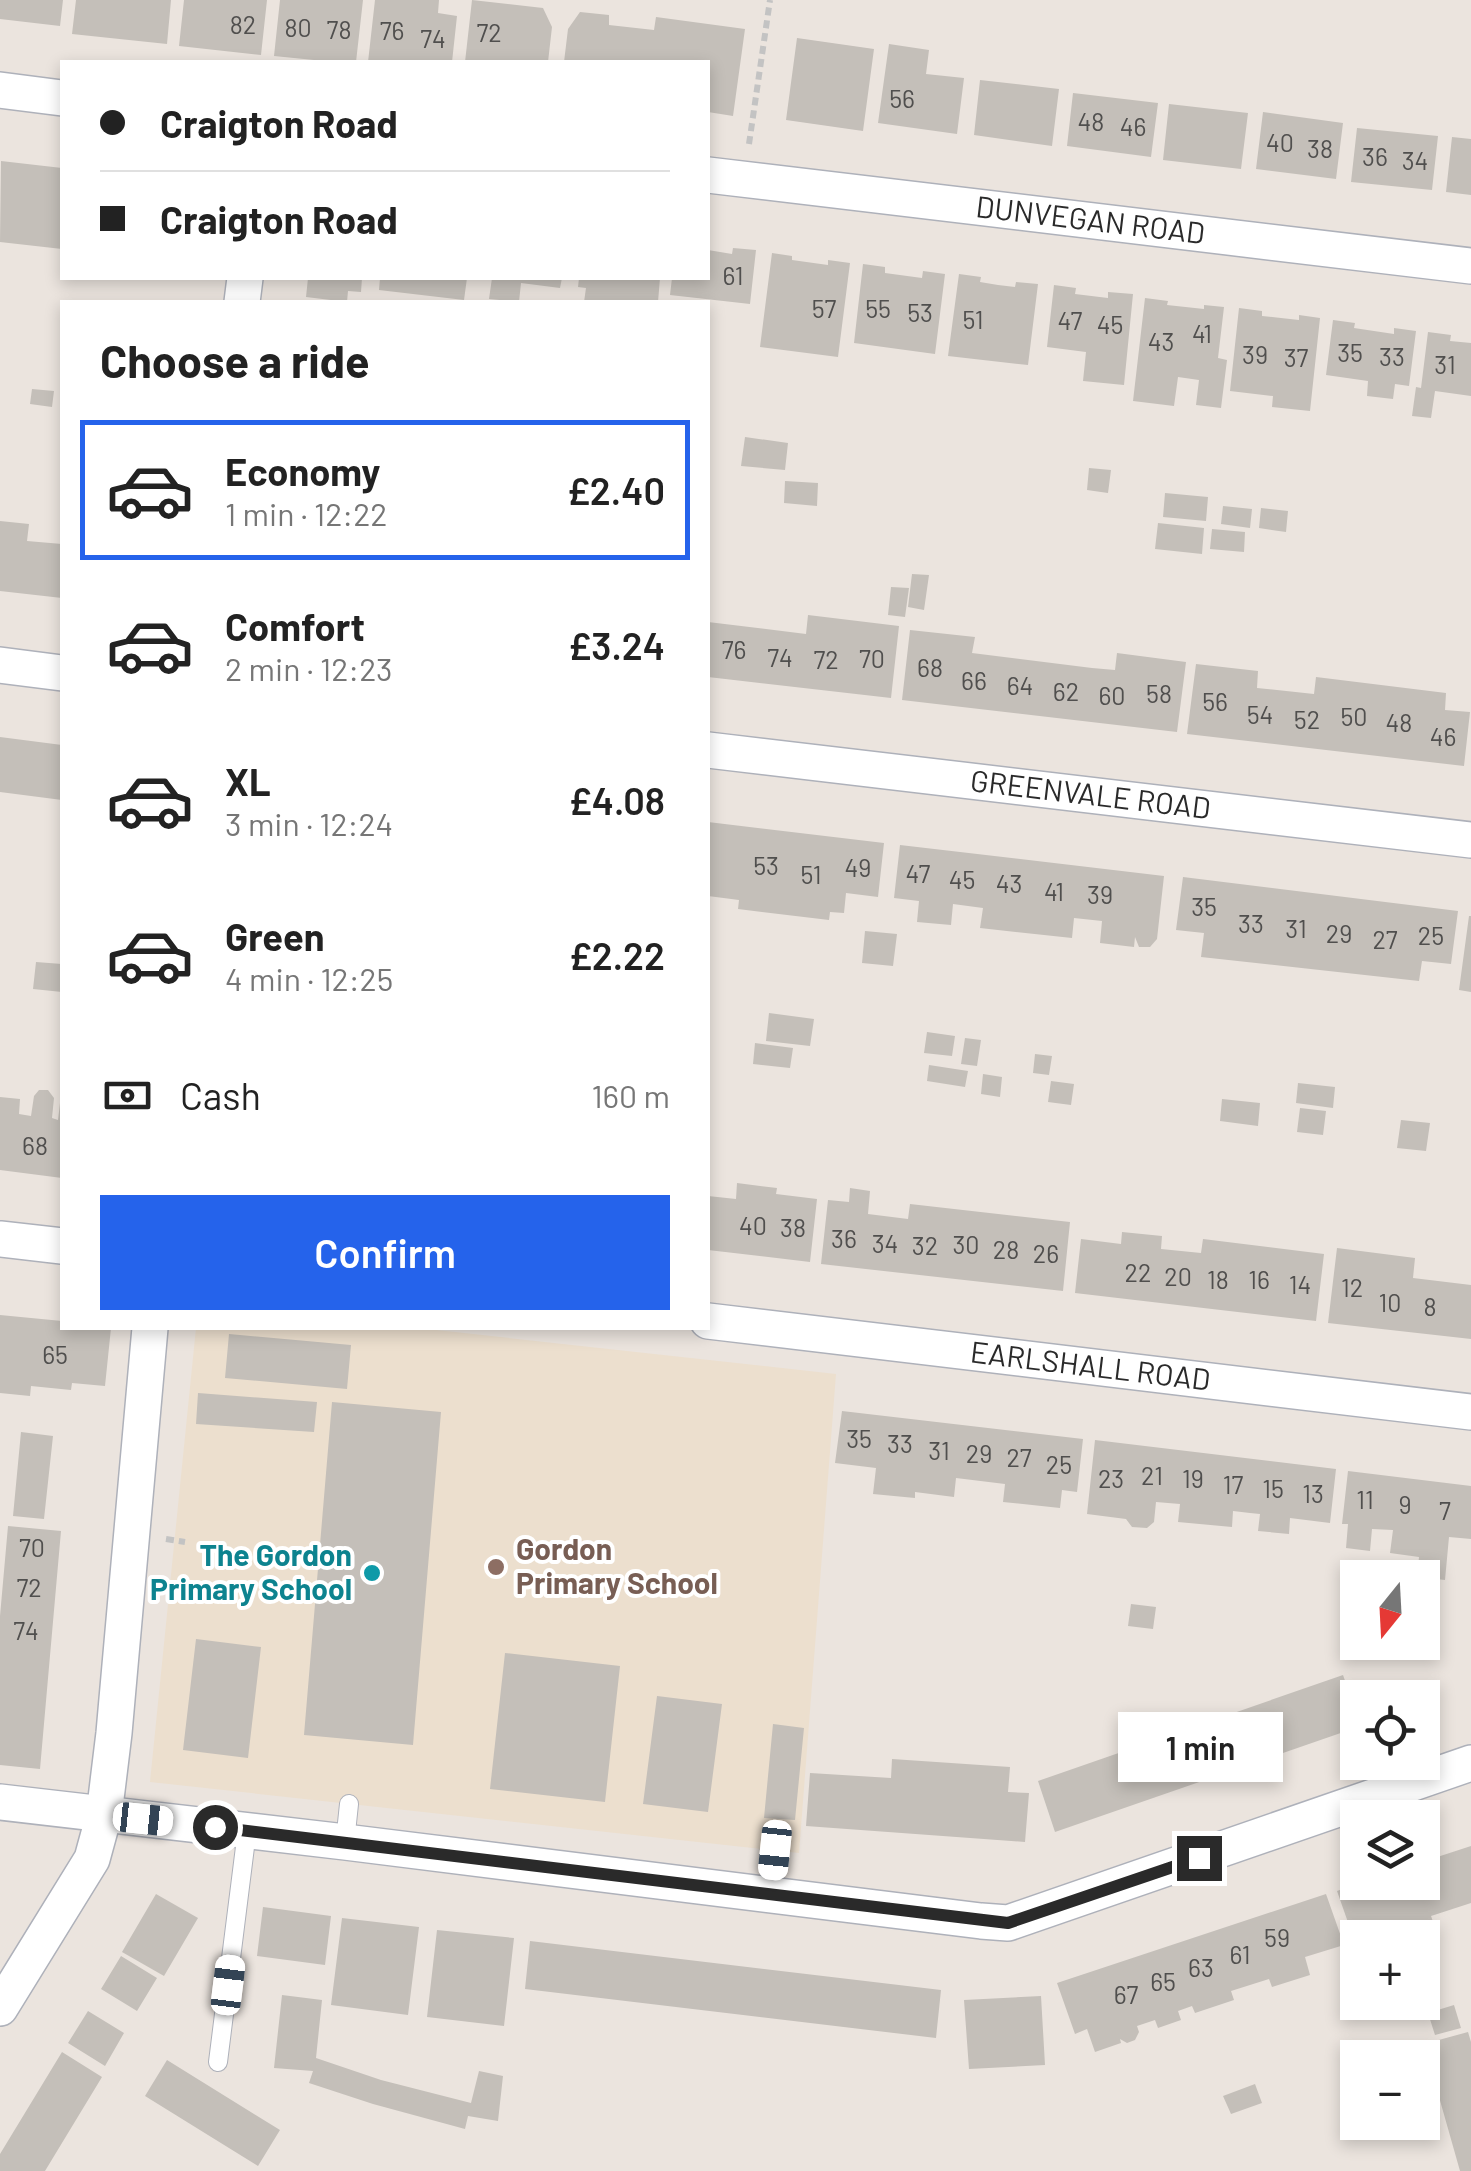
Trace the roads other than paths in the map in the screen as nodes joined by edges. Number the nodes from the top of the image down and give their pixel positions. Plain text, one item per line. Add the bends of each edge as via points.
1 (0, 90) edge
2 (60, 98) edge
3 (710, 175) edge
4 (1471, 266) edge
5 (0, 665) edge
6 (60, 673) edge
7 (710, 750) edge
8 (1471, 840) edge
9 (0, 1239) edge
10 (60, 1246) edge
11 (710, 1321) edge
12 (150, 1330) edge
13 (1471, 1412) edge
14 (1471, 1764) edge
15 (0, 1802) edge
16 (350, 1804) dead end
17 (104, 1815) junction
18 (247, 1831) junction
19 (345, 1842) junction
20 (775, 1850) dead end
21 (770, 1896) junction
22 (0, 2008) edge
23 (218, 2062) dead end

1 - 2 street
3 - 4 street, DUNVEGAN ROAD
5 - 6 street
7 - 8 street, GREENVALE ROAD
9 - 10 street
11 - 13 street, EARLSHALL ROAD
12 - 17 street
14 - 21 street via 1008,1923
15 - 17 street
16 - 19 lane
17 - 18 street
17 - 22 street via 92,1859
18 - 19 street
18 - 23 lane
19 - 21 street
20 - 21 lane

